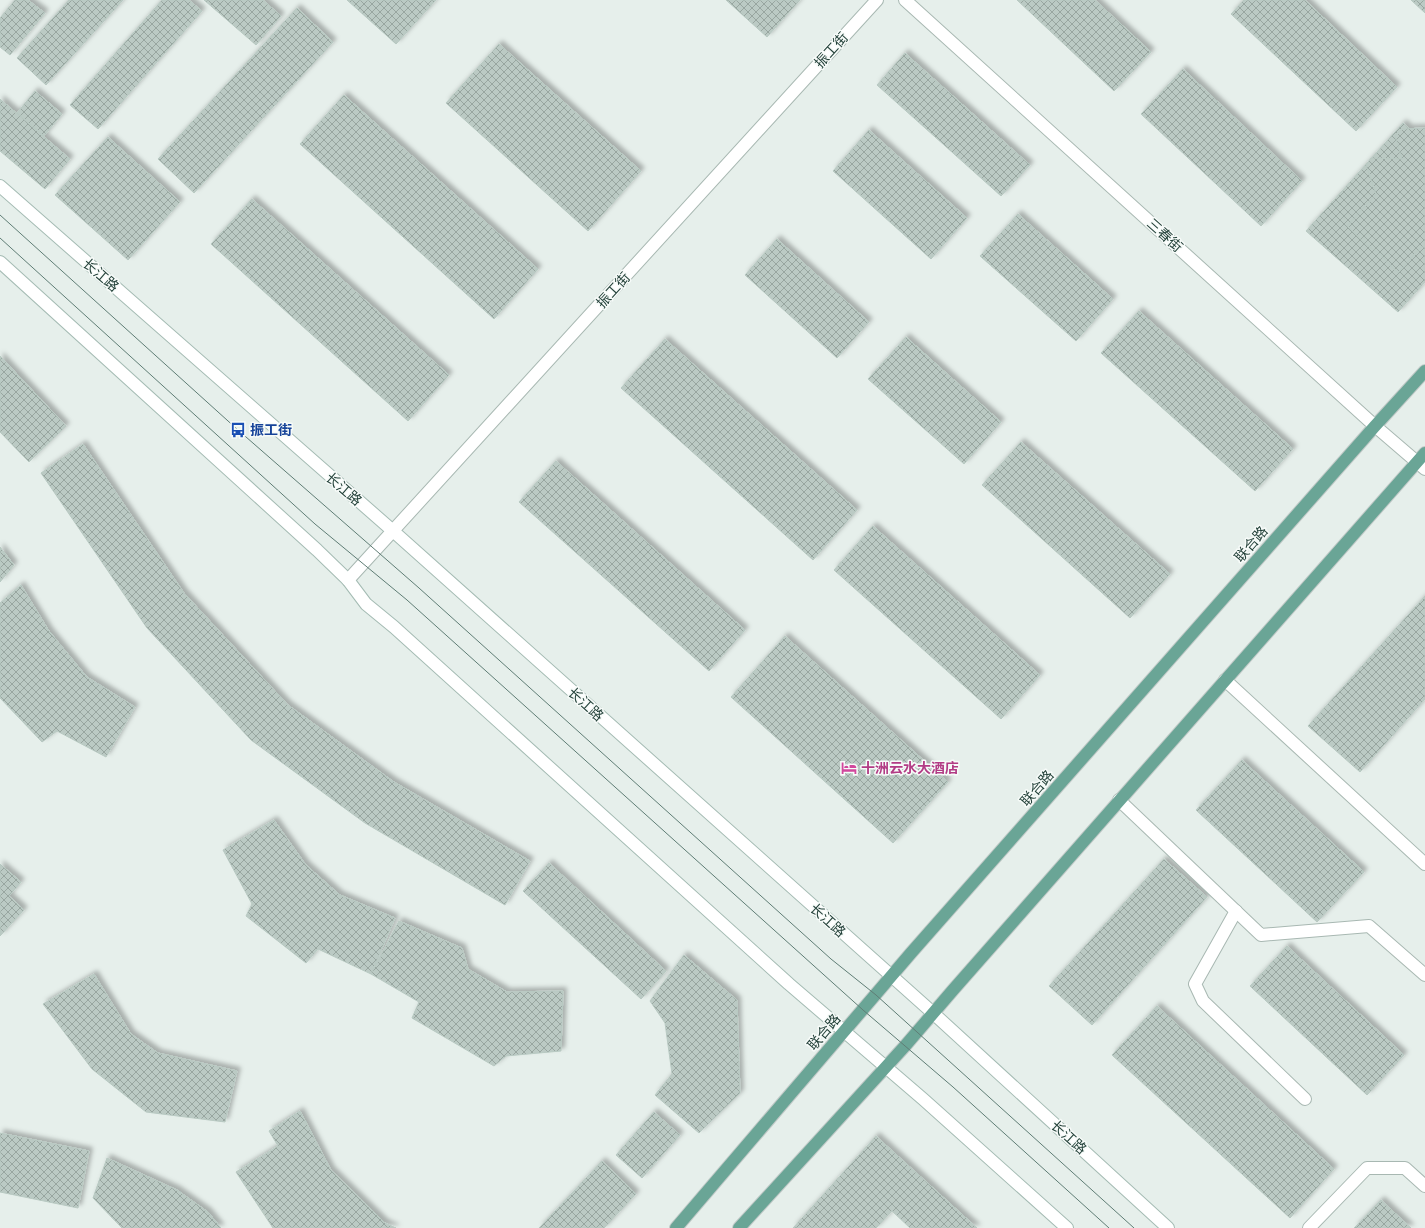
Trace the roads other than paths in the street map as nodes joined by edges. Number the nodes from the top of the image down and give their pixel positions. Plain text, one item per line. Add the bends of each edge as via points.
1 (877, 0) edge
2 (905, 0) edge
3 (0, 186) edge
4 (0, 262) edge
5 (1425, 371) edge
6 (1375, 426) junction
7 (1425, 453) edge
8 (1421, 466) edge
9 (393, 532) junction
10 (348, 580) junction
11 (1225, 680) junction
12 (1119, 800) junction
13 (1425, 864) edge
14 (1236, 911) junction
15 (1425, 975) edge
16 (892, 976) junction
17 (933, 1013) junction
18 (844, 1032) junction
19 (886, 1067) junction
20 (1305, 1100) dead end
21 (1425, 1186) edge
22 (676, 1228) edge
23 (739, 1228) edge
24 (1067, 1228) edge
25 (1168, 1228) edge
26 (1309, 1228) edge

1 - 9 main road, 振工街
2 - 6 main road, 三春街
3 - 9 main road, 长江路
4 - 10 main road
5 - 6 main road, 联合路
6 - 8 main road, 三春街
6 - 16 main road, 联合路
7 - 8 main road
8 - 11 main road
9 - 10 main road, 振工街
9 - 16 main road, 长江路
10 - 18 main road via 366,604
11 - 12 main road
11 - 13 main road
12 - 14 main road
12 - 17 main road
14 - 15 main road via 1261,935 1369,926
14 - 20 main road via 1195,984 1203,1001
16 - 17 main road, 长江路
16 - 18 main road, 联合路
17 - 19 main road
17 - 25 main road, 长江路
18 - 19 main road
18 - 22 main road, 联合路
19 - 23 main road
19 - 24 main road
21 - 26 main road via 1405,1168 1367,1168

